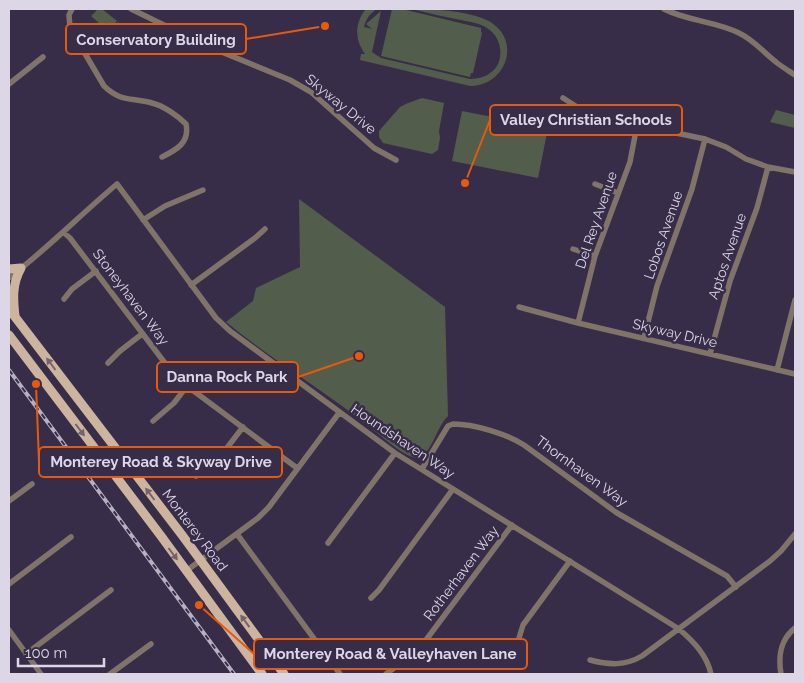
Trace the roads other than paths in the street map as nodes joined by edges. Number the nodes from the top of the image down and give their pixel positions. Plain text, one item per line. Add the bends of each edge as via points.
1 (72, 9) edge
2 (131, 9) edge
3 (664, 9) edge
4 (43, 57) dead end
5 (795, 66) edge
6 (793, 74) edge
7 (9, 84) edge
8 (563, 98) dead end
9 (637, 125) junction
10 (705, 139) junction
11 (162, 157) dead end
12 (396, 160) dead end
13 (768, 167) junction
14 (795, 172) edge
15 (595, 184) dead end
16 (203, 190) dead end
17 (618, 193) junction
18 (143, 220) junction
19 (265, 228) dead end
20 (63, 232) junction
21 (573, 250) dead end
22 (595, 256) junction
23 (21, 268) junction
24 (9, 269) edge
25 (96, 271) junction
26 (9, 278) edge
27 (191, 285) junction
28 (64, 299) dead end
29 (795, 300) edge
30 (519, 307) dead end
31 (9, 309) edge
32 (15, 317) junction
33 (578, 323) junction
34 (142, 334) junction
35 (9, 335) edge
36 (644, 338) junction
37 (710, 354) junction
38 (108, 363) dead end
39 (776, 370) junction
40 (795, 374) edge
41 (187, 386) junction
42 (339, 413) junction
43 (153, 421) dead end
44 (243, 427) junction
45 (395, 453) junction
46 (297, 468) junction
47 (422, 469) junction
48 (196, 476) dead end
49 (32, 484) dead end
50 (453, 489) junction
51 (9, 501) edge
52 (512, 525) junction
53 (236, 534) junction
54 (795, 534) edge
55 (71, 537) dead end
56 (328, 542) dead end
57 (200, 560) junction
58 (570, 561) junction
59 (186, 571) junction
60 (9, 584) edge
61 (736, 587) junction
62 (111, 590) dead end
63 (371, 598) dead end
64 (795, 628) edge
65 (679, 629) junction
66 (9, 630) edge
67 (426, 640) junction
68 (151, 644) dead end
69 (26, 654) junction
70 (446, 658) dead end
71 (518, 659) dead end
72 (590, 660) dead end
73 (41, 674) edge
74 (110, 674) edge
75 (262, 674) edge
76 (284, 674) edge
77 (340, 674) edge
78 (386, 674) edge
79 (711, 674) edge
80 (781, 674) edge

1 - 11 street via 70,28 104,86 123,99 158,105 186,124 187,138 182,145
2 - 12 street, Skyway Drive via 207,46 290,80 311,92 374,148
3 - 6 street via 738,32
4 - 7 street
5 - 6 street
8 - 9 street via 585,112
9 - 10 street
9 - 17 street, Del Rey Avenue via 630,162
10 - 13 street
10 - 36 street, Lobos Avenue
13 - 14 street
13 - 37 street, Aptos Avenue
15 - 17 street
16 - 18 street via 165,206
17 - 22 street, Del Rey Avenue
18 - 20 street, Houndshaven Way via 117,184
18 - 27 street, Houndshaven Way
19 - 27 street
20 - 23 street
20 - 25 street, Stoneyhaven Way
21 - 22 street
22 - 33 street, Del Rey Avenue
23 - 24 main road
23 - 26 street
23 - 32 main road via 13,293
25 - 28 street
25 - 34 street, Stoneyhaven Way
27 - 42 street, Houndshaven Way via 222,325
29 - 39 street
30 - 33 street, Skyway Drive
31 - 32 main road, Monterey Road
57 -> 32 main road, Monterey Road
33 - 36 street, Skyway Drive
34 - 38 street
34 - 41 street, Stoneyhaven Way
35 -> 59 main road
36 - 37 street, Skyway Drive
37 - 39 street, Skyway Drive
39 - 40 street, Skyway Drive
41 - 43 street via 174,403
41 - 44 street, Stoneyhaven Way
42 - 45 street, Houndshaven Way
42 - 46 street
44 - 46 street, Stoneyhaven Way
44 - 48 street via 220,457
45 - 47 street, Houndshaven Way
45 - 56 street
46 - 53 street via 269,507
47 - 50 street, Houndshaven Way
47 - 61 street, Thornhaven Way via 448,426 453,424 511,438 617,513 728,576
49 - 51 street
50 - 52 street, Houndshaven Way
50 - 63 street
52 - 58 street, Houndshaven Way
52 - 67 street, Rotherhaven Way
53 - 57 street
53 - 77 street
54 - 61 street via 775,556
55 - 60 street
57 - 59 street
76 -> 57 main road, Monterey Road
58 - 65 street, Houndshaven Way
58 - 71 street via 523,625
59 - 75 main road
61 - 65 street
62 - 69 street
64 - 80 street via 782,642 779,654
65 - 72 street via 633,662 618,665
65 - 79 street, Houndshaven Way via 704,656
66 - 69 street
67 - 70 street
67 - 78 street, Rotherhaven Way
68 - 74 street
69 - 73 street

